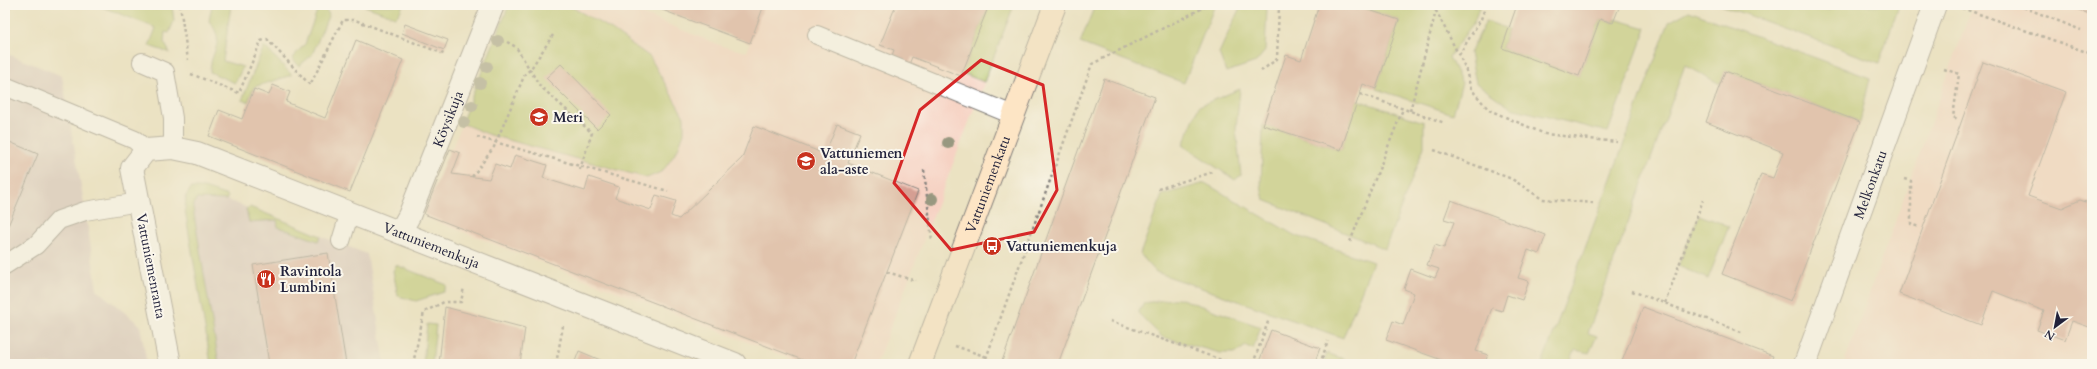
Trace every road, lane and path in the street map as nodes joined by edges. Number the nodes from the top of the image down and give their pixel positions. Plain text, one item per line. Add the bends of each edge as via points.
1 (10, 5) edge
2 (493, 5) edge
3 (1055, 5) edge
4 (1209, 5) edge
5 (1279, 5) edge
6 (1433, 5) edge
7 (1486, 5) edge
8 (1935, 5) edge
9 (2018, 5) edge
10 (1959, 7) dead end
11 (10, 10) dead end
12 (1436, 11) junction
13 (483, 30) junction
14 (2081, 30) dead end
15 (553, 35) dead end
16 (817, 35) dead end
17 (2092, 54) edge
18 (1459, 55) junction
19 (142, 62) dead end
20 (470, 65) junction
21 (1944, 69) dead end
22 (530, 70) junction
23 (1261, 71) dead end
24 (190, 74) dead end
25 (5, 86) edge
26 (1360, 94) dead end
27 (1403, 109) junction
28 (1410, 111) junction
29 (1013, 116) junction
30 (1958, 119) dead end
31 (1445, 123) dead end
32 (477, 137) dead end
33 (1617, 142) dead end
34 (495, 143) junction
35 (173, 148) junction
36 (146, 150) junction
37 (1434, 150) dead end
38 (580, 167) junction
39 (924, 170) dead end
40 (578, 172) dead end
41 (1213, 172) dead end
42 (472, 177) dead end
43 (1904, 179) dead end
44 (1158, 189) dead end
45 (668, 192) dead end
46 (1703, 200) dead end
47 (139, 202) junction
48 (1593, 203) dead end
49 (350, 212) junction
50 (1919, 227) dead end
51 (400, 232) junction
52 (341, 241) dead end
53 (932, 241) dead end
54 (1350, 242) dead end
55 (473, 260) junction
56 (5, 265) edge
57 (887, 272) dead end
58 (916, 281) dead end
59 (1632, 291) dead end
60 (572, 301) junction
61 (1665, 303) junction
62 (1269, 319) dead end
63 (1110, 321) dead end
64 (1744, 333) dead end
65 (1328, 341) dead end
66 (954, 345) dead end
67 (986, 357) junction
68 (170, 364) edge
69 (413, 364) edge
70 (556, 364) edge
71 (735, 364) edge
72 (920, 364) edge
73 (984, 364) edge
74 (1233, 364) edge
75 (1253, 364) edge
76 (1320, 364) edge
77 (1804, 364) edge

1 - 11 path
2 - 13 street, Köysikuja
3 - 29 street, Vattuniemenkatu
4 - 67 path via 1092,64
5 - 23 path via 1277,59
6 - 12 path
7 - 18 path via 1481,19
8 - 77 street, Melkonkatu
9 - 14 path
10 - 17 path
12 - 18 path
12 - 28 path
13 - 20 street, Köysikuja
13 - 22 path via 516,47
15 - 22 path
16 - 29 lane
18 - 33 path via 1471,89 1489,110 1545,134
19 - 35 lane via 165,72 173,118
20 - 24 path via 355,20 344,20 310,85 267,39 261,41 239,92
20 - 51 street, Köysikuja via 409,216
21 - 30 path via 1958,74 1953,117
22 - 34 path via 525,74
22 - 38 path via 540,86 592,133
25 - 36 lane via 135,140
26 - 27 path
27 - 28 path
27 - 54 path
28 - 31 path
29 - 72 street, Vattuniemenkatu
32 - 34 path
34 - 38 path
34 - 42 path
35 - 36 street, Vattuniemenkuja
35 - 49 street, Vattuniemenkuja via 197,153
36 - 47 street, Vattuniemenranta via 132,168
37 - 48 path via 1512,179 1542,199
38 - 40 path
38 - 45 path
39 - 53 path
41 - 44 path
43 - 50 path via 1911,181 1911,224
46 - 61 path
47 - 56 lane via 85,211 59,220 36,245
47 - 68 street, Vattuniemenranta
49 - 51 street, Vattuniemenkuja
49 - 52 lane
51 - 55 street, Vattuniemenkuja
55 - 60 street, Vattuniemenkuja
55 - 69 path via 461,302 444,302 424,312
57 - 58 path
59 - 61 path
60 - 70 path via 563,324
60 - 71 street, Vattuniemenkuja
61 - 64 path
62 - 75 path
63 - 74 path
65 - 76 path
66 - 67 path
67 - 73 path

